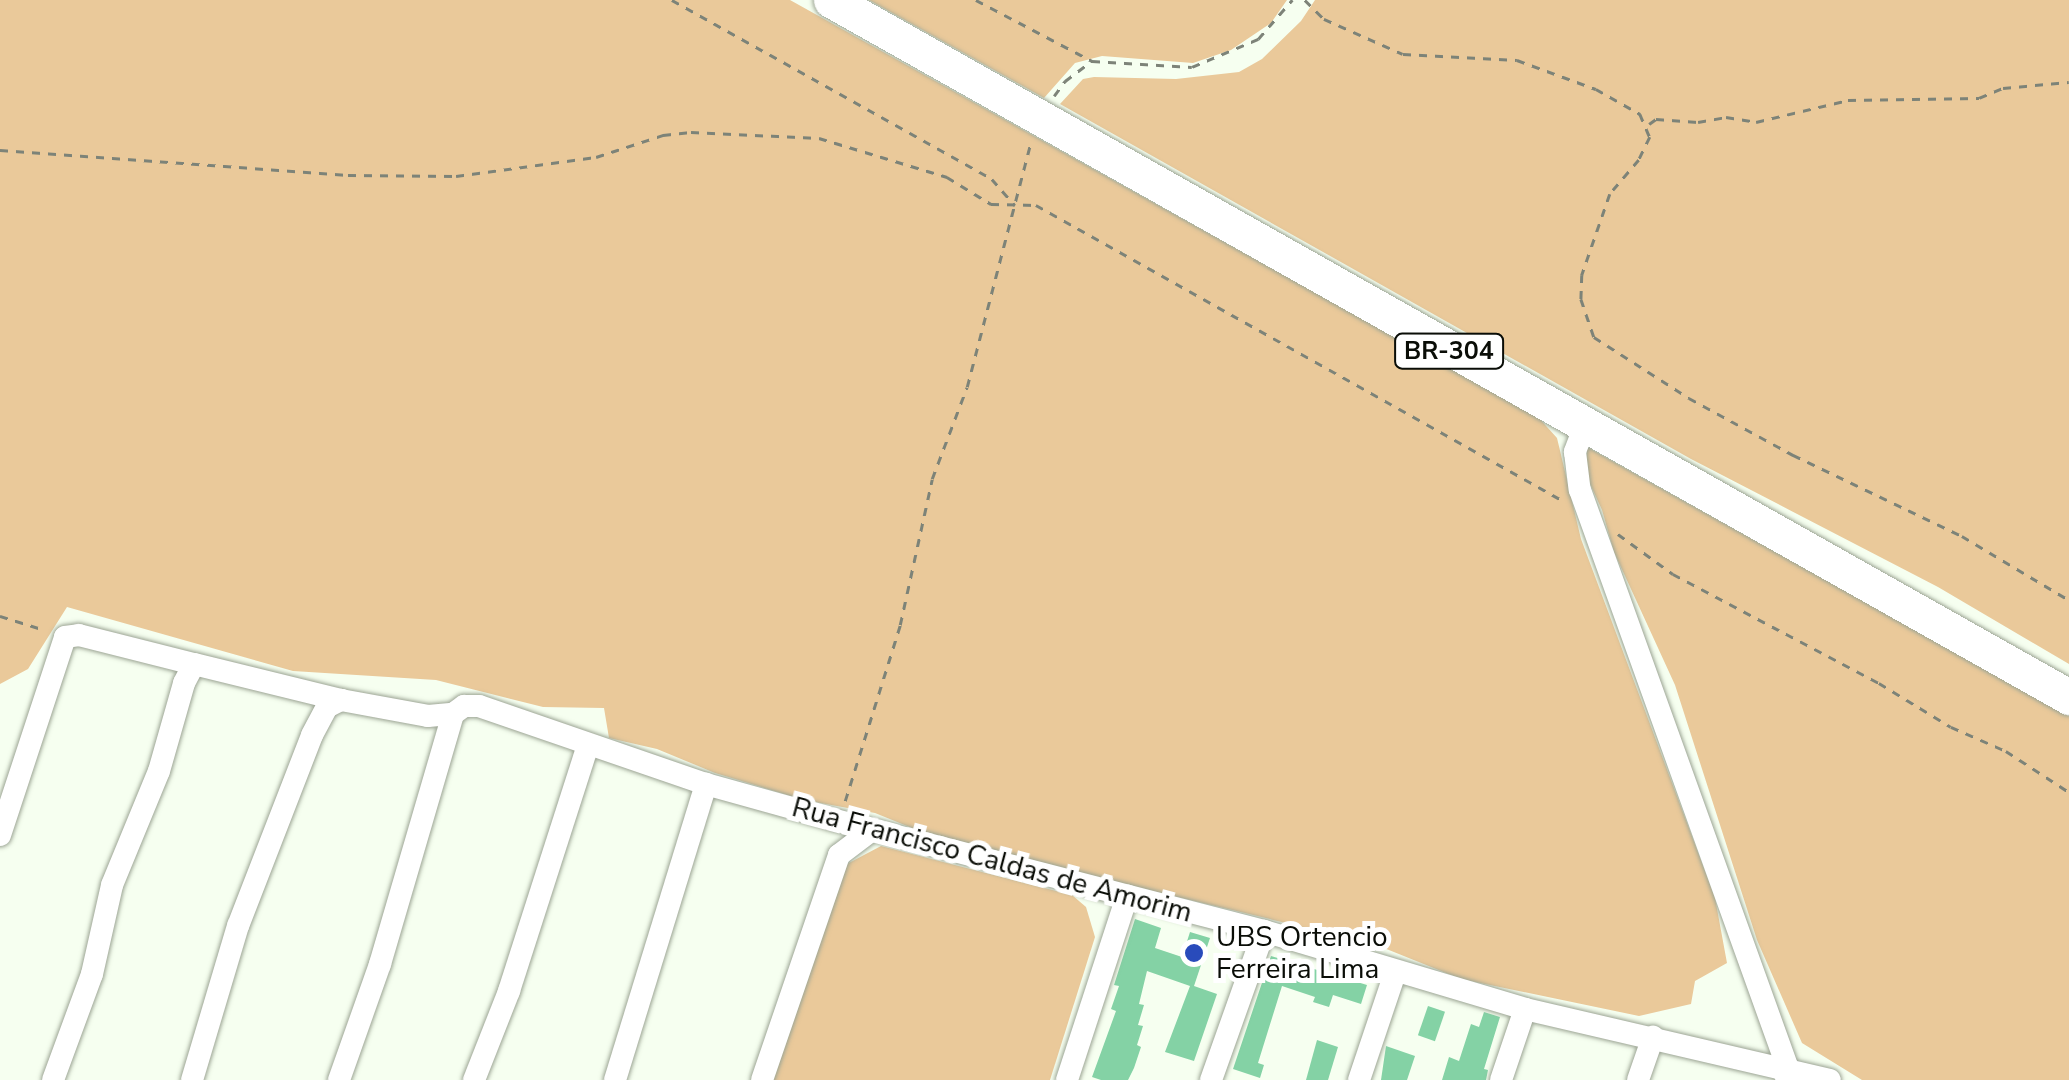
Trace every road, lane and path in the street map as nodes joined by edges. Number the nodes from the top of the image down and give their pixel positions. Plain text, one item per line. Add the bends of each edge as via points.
1 (672, 0) edge
2 (831, 0) edge
3 (976, 0) edge
4 (1292, 0) edge
5 (1305, 0) edge
6 (1092, 60) junction
7 (2069, 82) edge
8 (1037, 116) junction
9 (1648, 125) junction
10 (0, 150) edge
11 (1016, 206) junction
12 (1584, 428) junction
13 (1589, 514) junction
14 (2069, 600) edge
15 (0, 616) edge
16 (65, 637) junction
17 (194, 664) junction
18 (2069, 697) edge
19 (342, 700) junction
20 (452, 714) junction
21 (588, 745) junction
22 (706, 784) junction
23 (2069, 792) edge
24 (834, 820) junction
25 (872, 830) junction
26 (0, 835) edge
27 (839, 855) junction
28 (1127, 896) junction
29 (1264, 931) junction
30 (1395, 973) junction
31 (1525, 1008) junction
32 (1653, 1037) junction
33 (1785, 1073) edge
34 (52, 1080) edge
35 (192, 1080) edge
36 (339, 1080) edge
37 (474, 1080) edge
38 (615, 1080) edge
39 (762, 1080) edge
40 (1067, 1080) edge
41 (1211, 1080) edge
42 (1359, 1080) edge
43 (1501, 1080) edge
44 (1638, 1080) edge
45 (1830, 1080) edge

1 - 11 path via 992,179
2 - 8 highway, BR-304
3 - 6 path
4 - 6 path via 1258,39 1205,64
5 - 9 path via 1324,19 1403,54 1543,66 1596,89
6 - 8 path
7 - 9 path via 2003,88 1979,98 1848,100 1756,122 1726,117 1656,119
8 - 11 path
8 - 12 highway, BR-304
9 - 14 path via 1639,160 1610,194 1582,276 1581,300 1594,338 1689,398 1962,536
10 - 11 path via 348,175 456,176 596,157 663,135 779,134 819,138 947,177 991,204
11 - 13 path via 1036,206
11 - 24 path via 967,387 932,479 884,683
12 - 13 street via 1574,464
12 - 18 highway, BR-304
13 - 23 path via 1674,574 1951,727 2006,750
13 - 33 street
15 - 16 path
16 - 17 street, Rua Francisco Caldas de Amorim
16 - 26 street
17 - 19 street, Rua Francisco Caldas de Amorim
17 - 34 street via 112,885 92,974
19 - 20 street, Rua Francisco Caldas de Amorim via 428,716
19 - 35 street via 327,707 312,735 238,926
20 - 21 street, Rua Francisco Caldas de Amorim via 479,706
20 - 36 street
21 - 22 street, Rua Francisco Caldas de Amorim
21 - 37 street
22 - 24 street, Rua Francisco Caldas de Amorim
22 - 38 street
24 - 25 street, Rua Francisco Caldas de Amorim
24 - 27 street
25 - 27 street
25 - 28 street, Rua Francisco Caldas de Amorim
27 - 39 street
28 - 29 street, Rua Francisco Caldas de Amorim
28 - 40 street
29 - 30 street, Rua Francisco Caldas de Amorim
29 - 41 street
30 - 31 street, Rua Francisco Caldas de Amorim
30 - 42 street
31 - 32 street, Rua Francisco Caldas de Amorim
31 - 43 street
32 - 33 street, Rua Francisco Caldas de Amorim
32 - 44 street
33 - 45 street, Rua Francisco Caldas de Amorim

